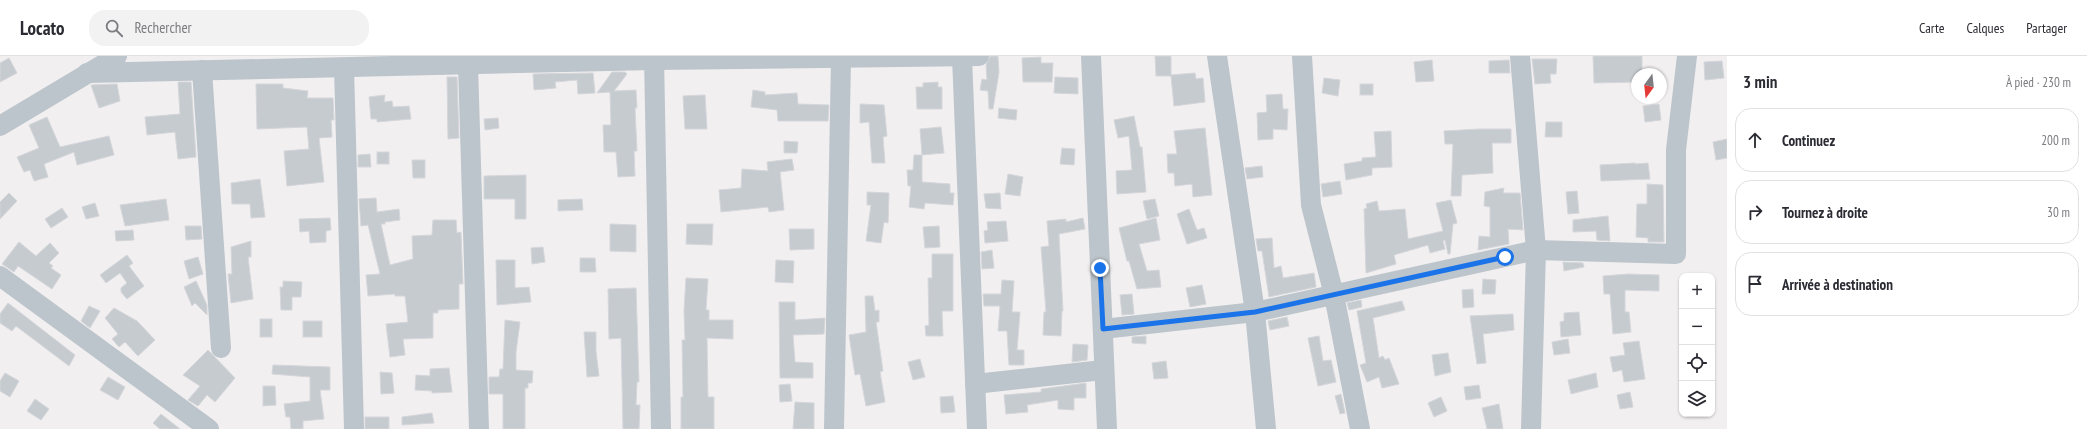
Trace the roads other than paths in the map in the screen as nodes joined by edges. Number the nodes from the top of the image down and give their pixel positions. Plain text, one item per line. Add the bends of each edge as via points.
1 (117, 56) edge
2 (1091, 56) edge
3 (1216, 56) edge
4 (1302, 56) edge
5 (1520, 56) edge
6 (1687, 56) edge
7 (970, 57) edge
8 (654, 58) edge
9 (841, 59) junction
10 (468, 65) junction
11 (344, 68) junction
12 (202, 70) junction
13 (87, 73) junction
14 (0, 126) edge
15 (1536, 250) junction
16 (0, 276) edge
17 (1334, 295) junction
18 (1255, 312) junction
19 (1103, 329) junction
20 (221, 348) dead end
21 (1103, 370) junction
22 (975, 384) junction
23 (209, 429) edge
24 (354, 429) edge
25 (479, 429) edge
26 (661, 429) edge
27 (834, 429) edge
28 (978, 429) edge
29 (1107, 429) edge
30 (1266, 429) edge
31 (1360, 429) edge
32 (1531, 429) edge

1 - 13 street
2 - 19 street
3 - 18 street
4 - 17 street via 1311,205
5 - 15 street
6 - 15 street via 1676,150 1676,254
7 - 9 street
7 - 22 street
8 - 9 street
8 - 10 street
8 - 26 street
9 - 27 street
10 - 11 street
10 - 25 street
11 - 12 street
11 - 24 street
12 - 13 street
12 - 20 street
13 - 14 street
15 - 17 street
15 - 32 street
16 - 23 street
17 - 18 street
17 - 31 street
18 - 19 street
18 - 30 street
19 - 21 street
21 - 22 street
21 - 29 street
22 - 28 street

